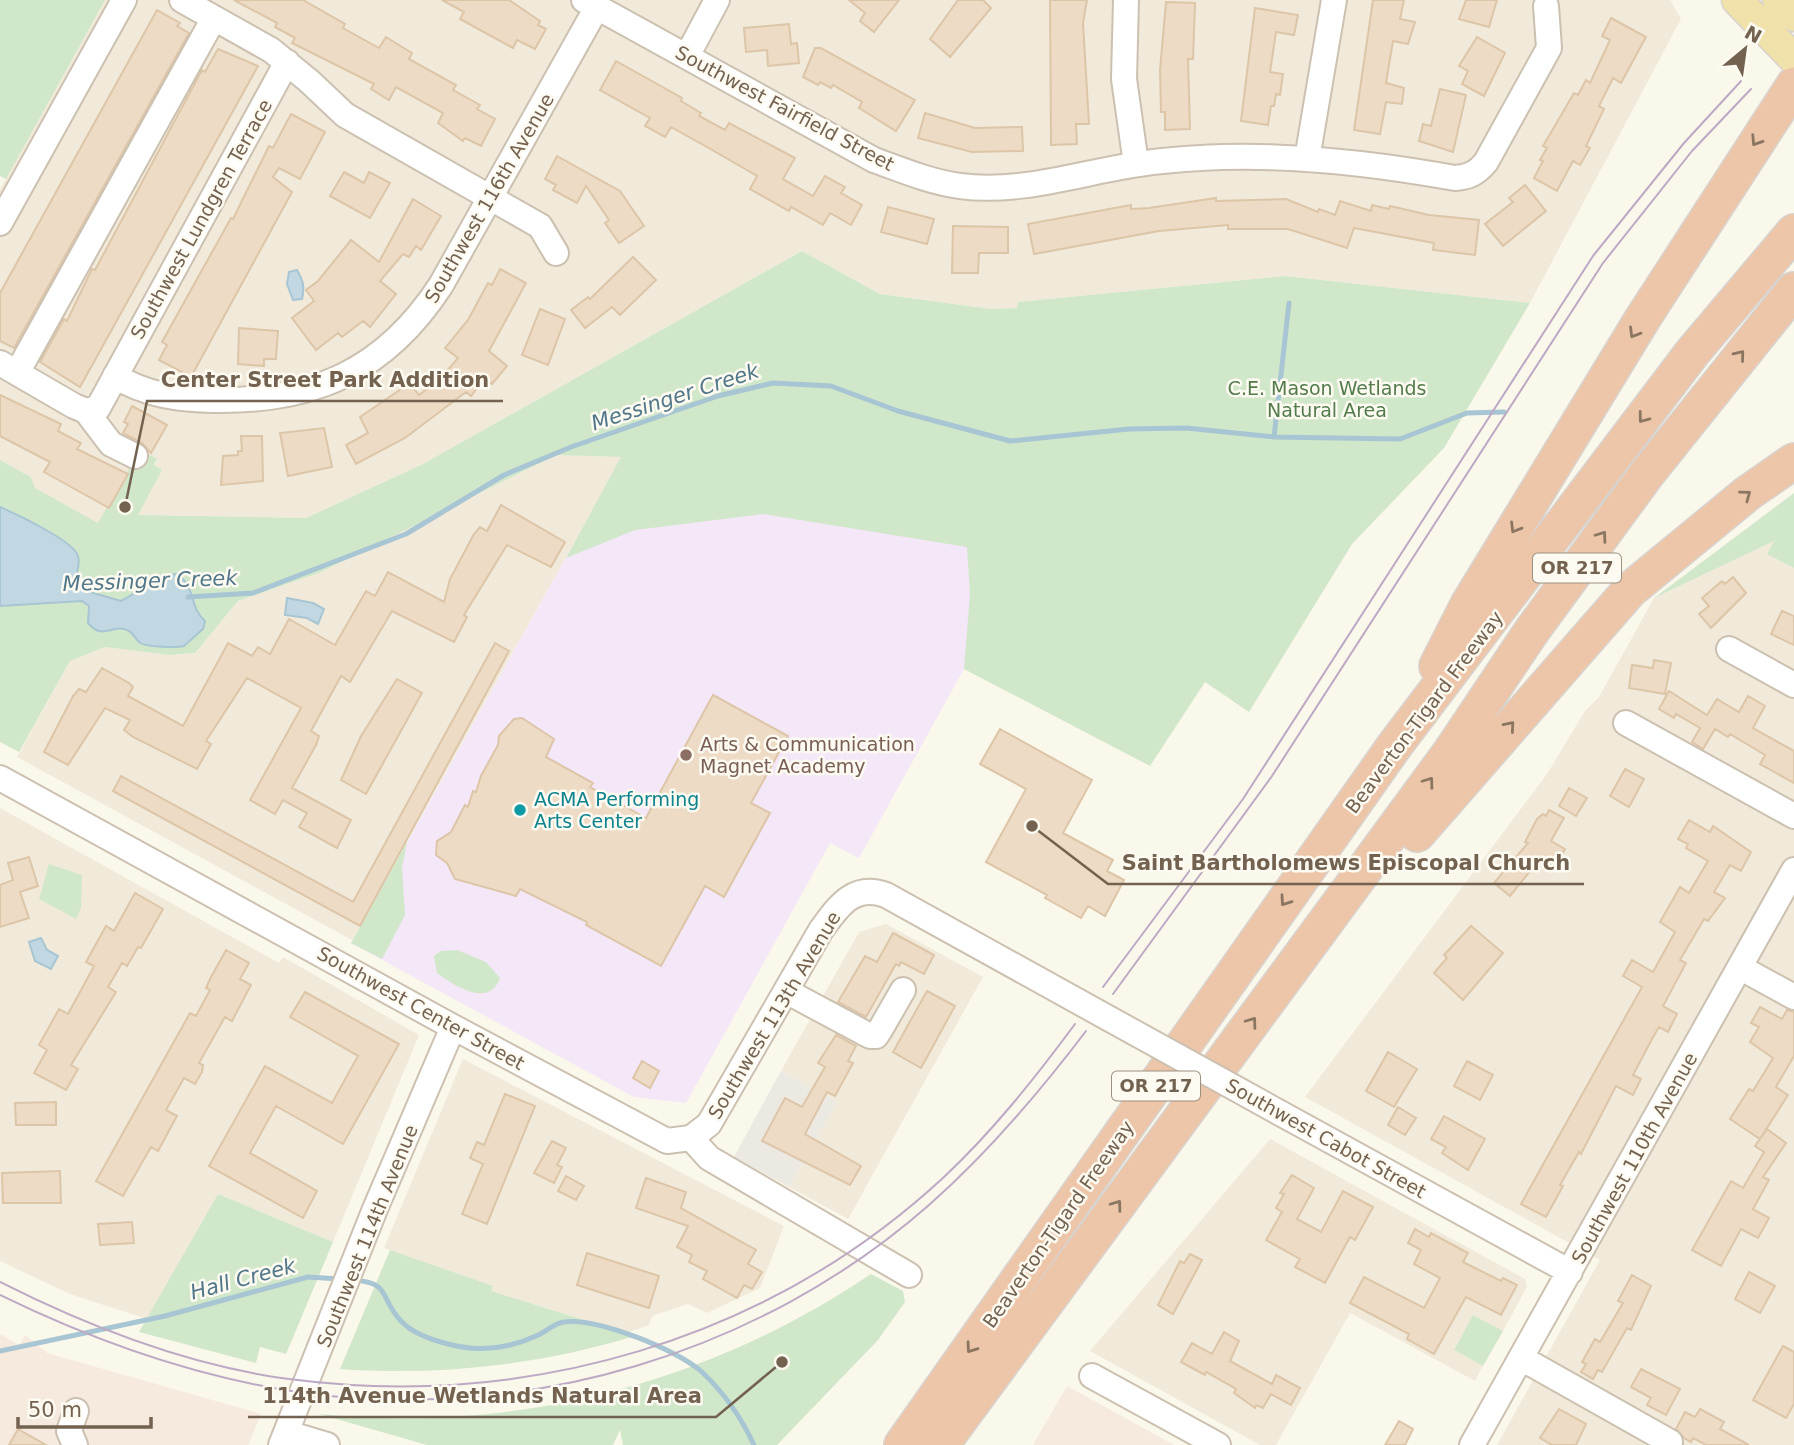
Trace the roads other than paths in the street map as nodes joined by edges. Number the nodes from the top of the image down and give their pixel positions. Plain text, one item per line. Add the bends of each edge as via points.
1 (124, 0) edge
2 (182, 0) edge
3 (718, 0) edge
4 (1126, 0) edge
5 (1334, 0) edge
6 (1737, 0) edge
7 (1778, 0) edge
8 (590, 4) edge
9 (1546, 6) dead end
10 (1794, 16) edge
11 (214, 18) junction
12 (687, 56) junction
13 (1794, 59) edge
14 (287, 62) junction
15 (1794, 85) edge
16 (1307, 159) junction
17 (1136, 164) junction
18 (492, 196) junction
19 (0, 223) edge
20 (1794, 232) edge
21 (556, 253) dead end
22 (1794, 290) edge
23 (8, 368) edge
24 (115, 376) junction
25 (86, 411) junction
26 (135, 456) dead end
27 (1794, 461) edge
28 (1729, 649) dead end
29 (1794, 685) edge
30 (1626, 723) dead end
31 (1395, 745) junction
32 (0, 778) edge
33 (1794, 816) edge
34 (1374, 857) junction
35 (1794, 870) edge
36 (858, 893) joint
37 (1741, 968) junction
38 (903, 990) dead end
39 (786, 991) junction
40 (1794, 996) edge
41 (453, 1027) junction
42 (691, 1138) junction
43 (1077, 1260) junction
44 (1570, 1272) junction
45 (909, 1276) dead end
46 (1521, 1358) junction
47 (1092, 1376) dead end
48 (76, 1411) dead end
49 (284, 1439) edge
50 (912, 1440) edge
51 (1670, 1442) dead end
52 (75, 1445) edge
53 (327, 1445) edge
54 (966, 1445) edge
55 (1218, 1445) edge
56 (1472, 1445) edge

1 - 19 street
2 - 11 street
3 - 12 street
4 - 17 street via 1124,79
5 - 16 street
6 - 13 main road
7 - 10 main road
8 - 12 street, Southwest Fairfield Street
8 - 18 street, Southwest 116th Avenue
9 - 16 street, Southwest Fairfield Street via 1549,48 1486,162 1474,174 1455,178 1383,165
11 - 14 street
11 - 23 street
12 - 17 street, Southwest Fairfield Street via 874,160 916,176 961,186 1010,188
14 - 18 street via 345,115
14 - 24 street, Southwest Lundgren Terrace
15 -> 31 highway via 1643,318 1468,605
16 - 17 street, Southwest Fairfield Street via 1222,157
18 - 21 street via 541,226
18 - 24 street, Southwest 116th Avenue via 419,317 380,356 327,385 257,399 178,399 136,389
20 -> 31 highway, Beaverton-Tigard Freeway / OR 217 via 1692,353
34 -> 22 highway, Beaverton-Tigard Freeway / OR 217 via 1646,475
23 - 25 street
24 - 25 street, Southwest Lundgren Terrace via 98,408
25 - 26 street via 111,444
34 -> 27 highway via 1416,834 1630,590
28 - 29 street
30 - 33 street
31 -> 50 highway, Beaverton-Tigard Freeway / OR 217
32 - 41 street, Southwest Center Street
43 -> 34 highway, Beaverton-Tigard Freeway / OR 217
35 - 37 street, Southwest 110th Avenue
36 - 39 street, Southwest 113th Avenue via 834,912
36 - 44 street, Southwest Cabot Street, bridge via 886,895
37 - 40 street
37 - 44 street, Southwest 110th Avenue
38 - 39 street via 880,1030 870,1036
39 - 42 street, Southwest 113th Avenue via 709,1124
41 - 42 street, Southwest Center Street via 653,1135 667,1141
41 - 49 street, Southwest 114th Avenue
42 - 45 street via 709,1158
43 - 50 highway, Beaverton-Tigard Freeway / OR 217
43 - 54 highway via 1059,1305
44 - 46 street, Southwest 110th Avenue
46 - 51 street
46 - 56 street, Southwest 110th Avenue
47 - 55 street
48 - 52 street via 68,1431
49 - 53 street

